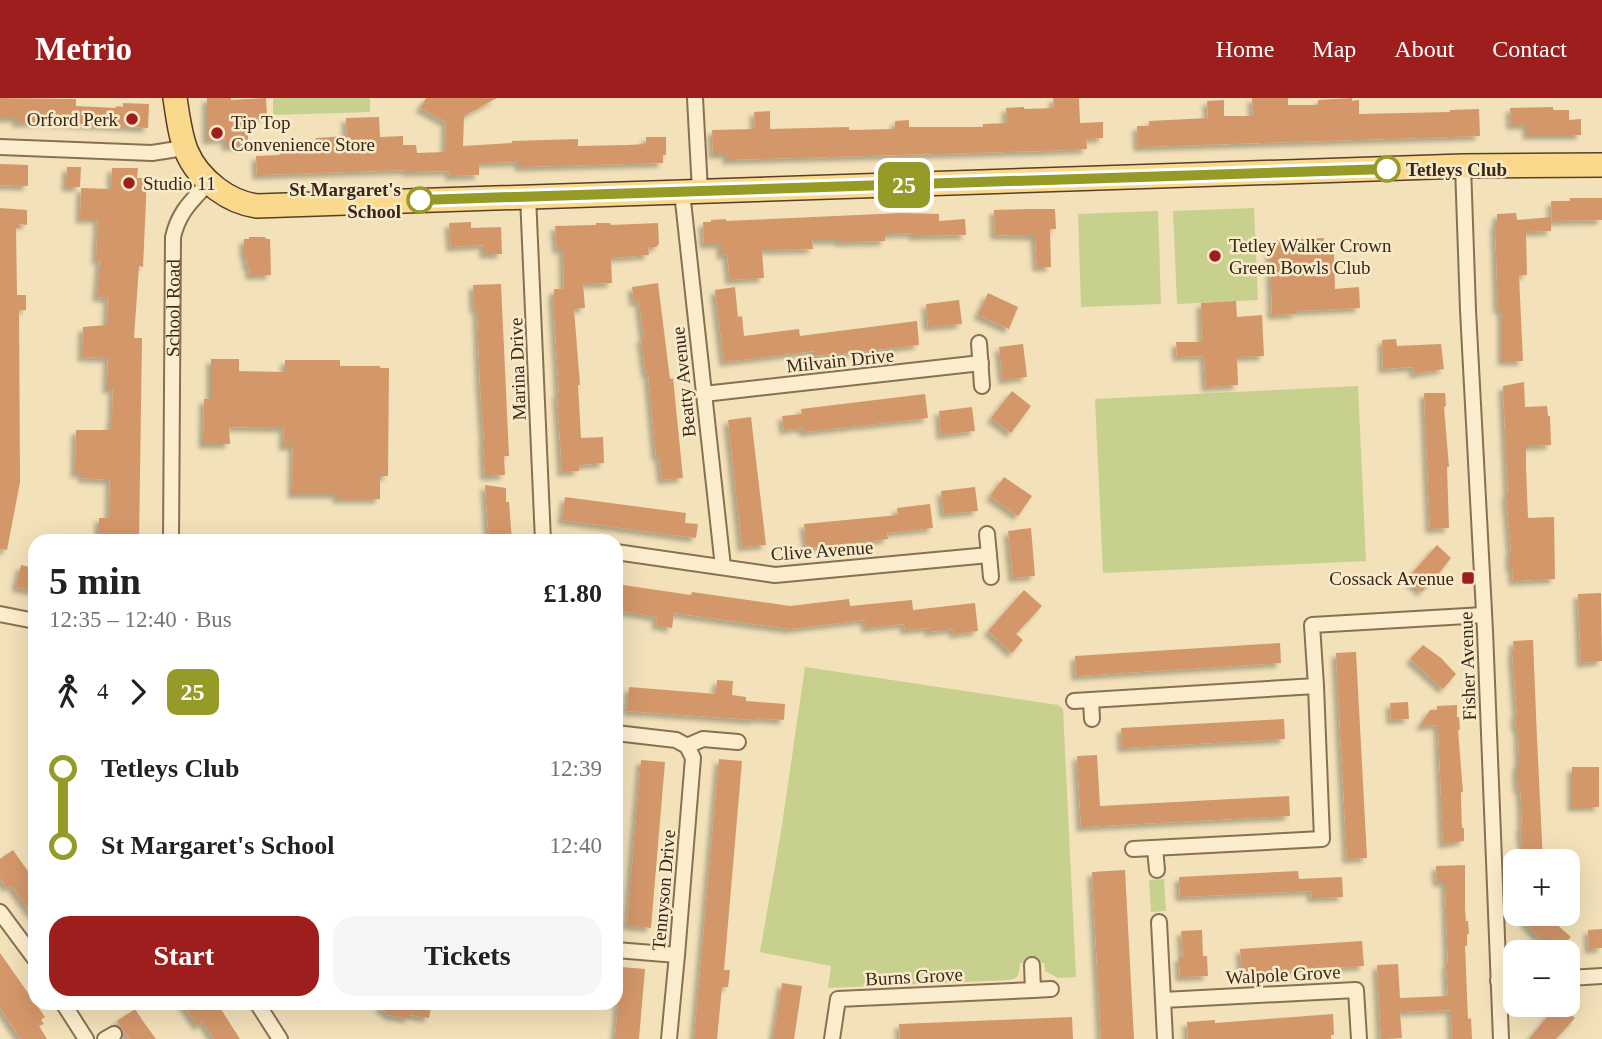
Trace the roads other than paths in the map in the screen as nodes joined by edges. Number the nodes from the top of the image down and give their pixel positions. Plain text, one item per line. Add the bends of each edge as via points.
1 (175, 98) edge
2 (695, 98) edge
3 (0, 147) edge
4 (184, 148) junction
5 (1602, 165) edge
6 (1463, 166) junction
7 (209, 182) junction
8 (691, 191) junction
9 (528, 196) junction
10 (979, 343) dead end
11 (981, 363) junction
12 (982, 386) dead end
13 (704, 394) junction
14 (171, 534) edge
15 (542, 534) edge
16 (988, 534) dead end
17 (623, 553) edge
18 (989, 555) junction
19 (723, 567) junction
20 (991, 577) dead end
21 (0, 614) edge
22 (1484, 615) junction
23 (28, 620) edge
24 (1316, 686) junction
25 (1091, 700) junction
26 (1074, 701) dead end
27 (1092, 719) dead end
28 (623, 734) edge
29 (738, 742) dead end
30 (687, 746) junction
31 (1156, 848) junction
32 (1133, 849) dead end
33 (1157, 870) dead end
34 (0, 912) edge
35 (1159, 922) dead end
36 (28, 950) edge
37 (623, 951) edge
38 (677, 955) junction
39 (1032, 965) dead end
40 (1602, 976) edge
41 (1580, 977) edge
42 (1498, 981) junction
43 (1503, 981) edge
44 (1051, 989) dead end
45 (1033, 990) junction
46 (1163, 1000) junction
47 (67, 1010) edge
48 (261, 1010) edge
49 (86, 1039) edge
50 (280, 1039) edge
51 (668, 1039) edge
52 (832, 1039) edge
53 (1165, 1039) edge
54 (1359, 1039) edge
55 (1501, 1039) edge

1 - 4 main road
2 - 8 street, Beatty Avenue
3 - 4 street via 152,153
4 - 7 main road
5 - 6 main road
6 - 8 main road
6 - 22 street, Fisher Avenue
7 - 9 main road via 234,200 257,206
7 - 14 street, School Road via 176,221 173,237
8 - 9 main road
8 - 13 street, Beatty Avenue
9 - 15 street, Marina Drive
10 - 11 street
11 - 12 street
11 - 13 street, Milvain Drive
13 - 19 street, Beatty Avenue
16 - 18 street
17 - 19 street, Clive Avenue
18 - 19 street, Clive Avenue via 775,575
18 - 20 street
21 - 23 street
22 - 24 street via 1312,625
22 - 42 street, Fisher Avenue
24 - 25 street
24 - 31 street via 1322,839
25 - 26 street
25 - 27 street
28 - 30 street via 670,738
29 - 30 street via 704,739
30 - 38 street, Tennyson Drive via 693,764
31 - 32 street
31 - 33 street
34 - 36 street
35 - 46 street
37 - 38 street
38 - 51 street, Tennyson Drive
39 - 45 street
40 - 41 street
42 - 43 street
42 - 55 street, Fisher Avenue
44 - 45 street, Burns Grove
45 - 52 street, Burns Grove via 838,999
46 - 53 street
46 - 54 street, Walpole Grove via 1356,990
47 - 49 street
48 - 50 street

